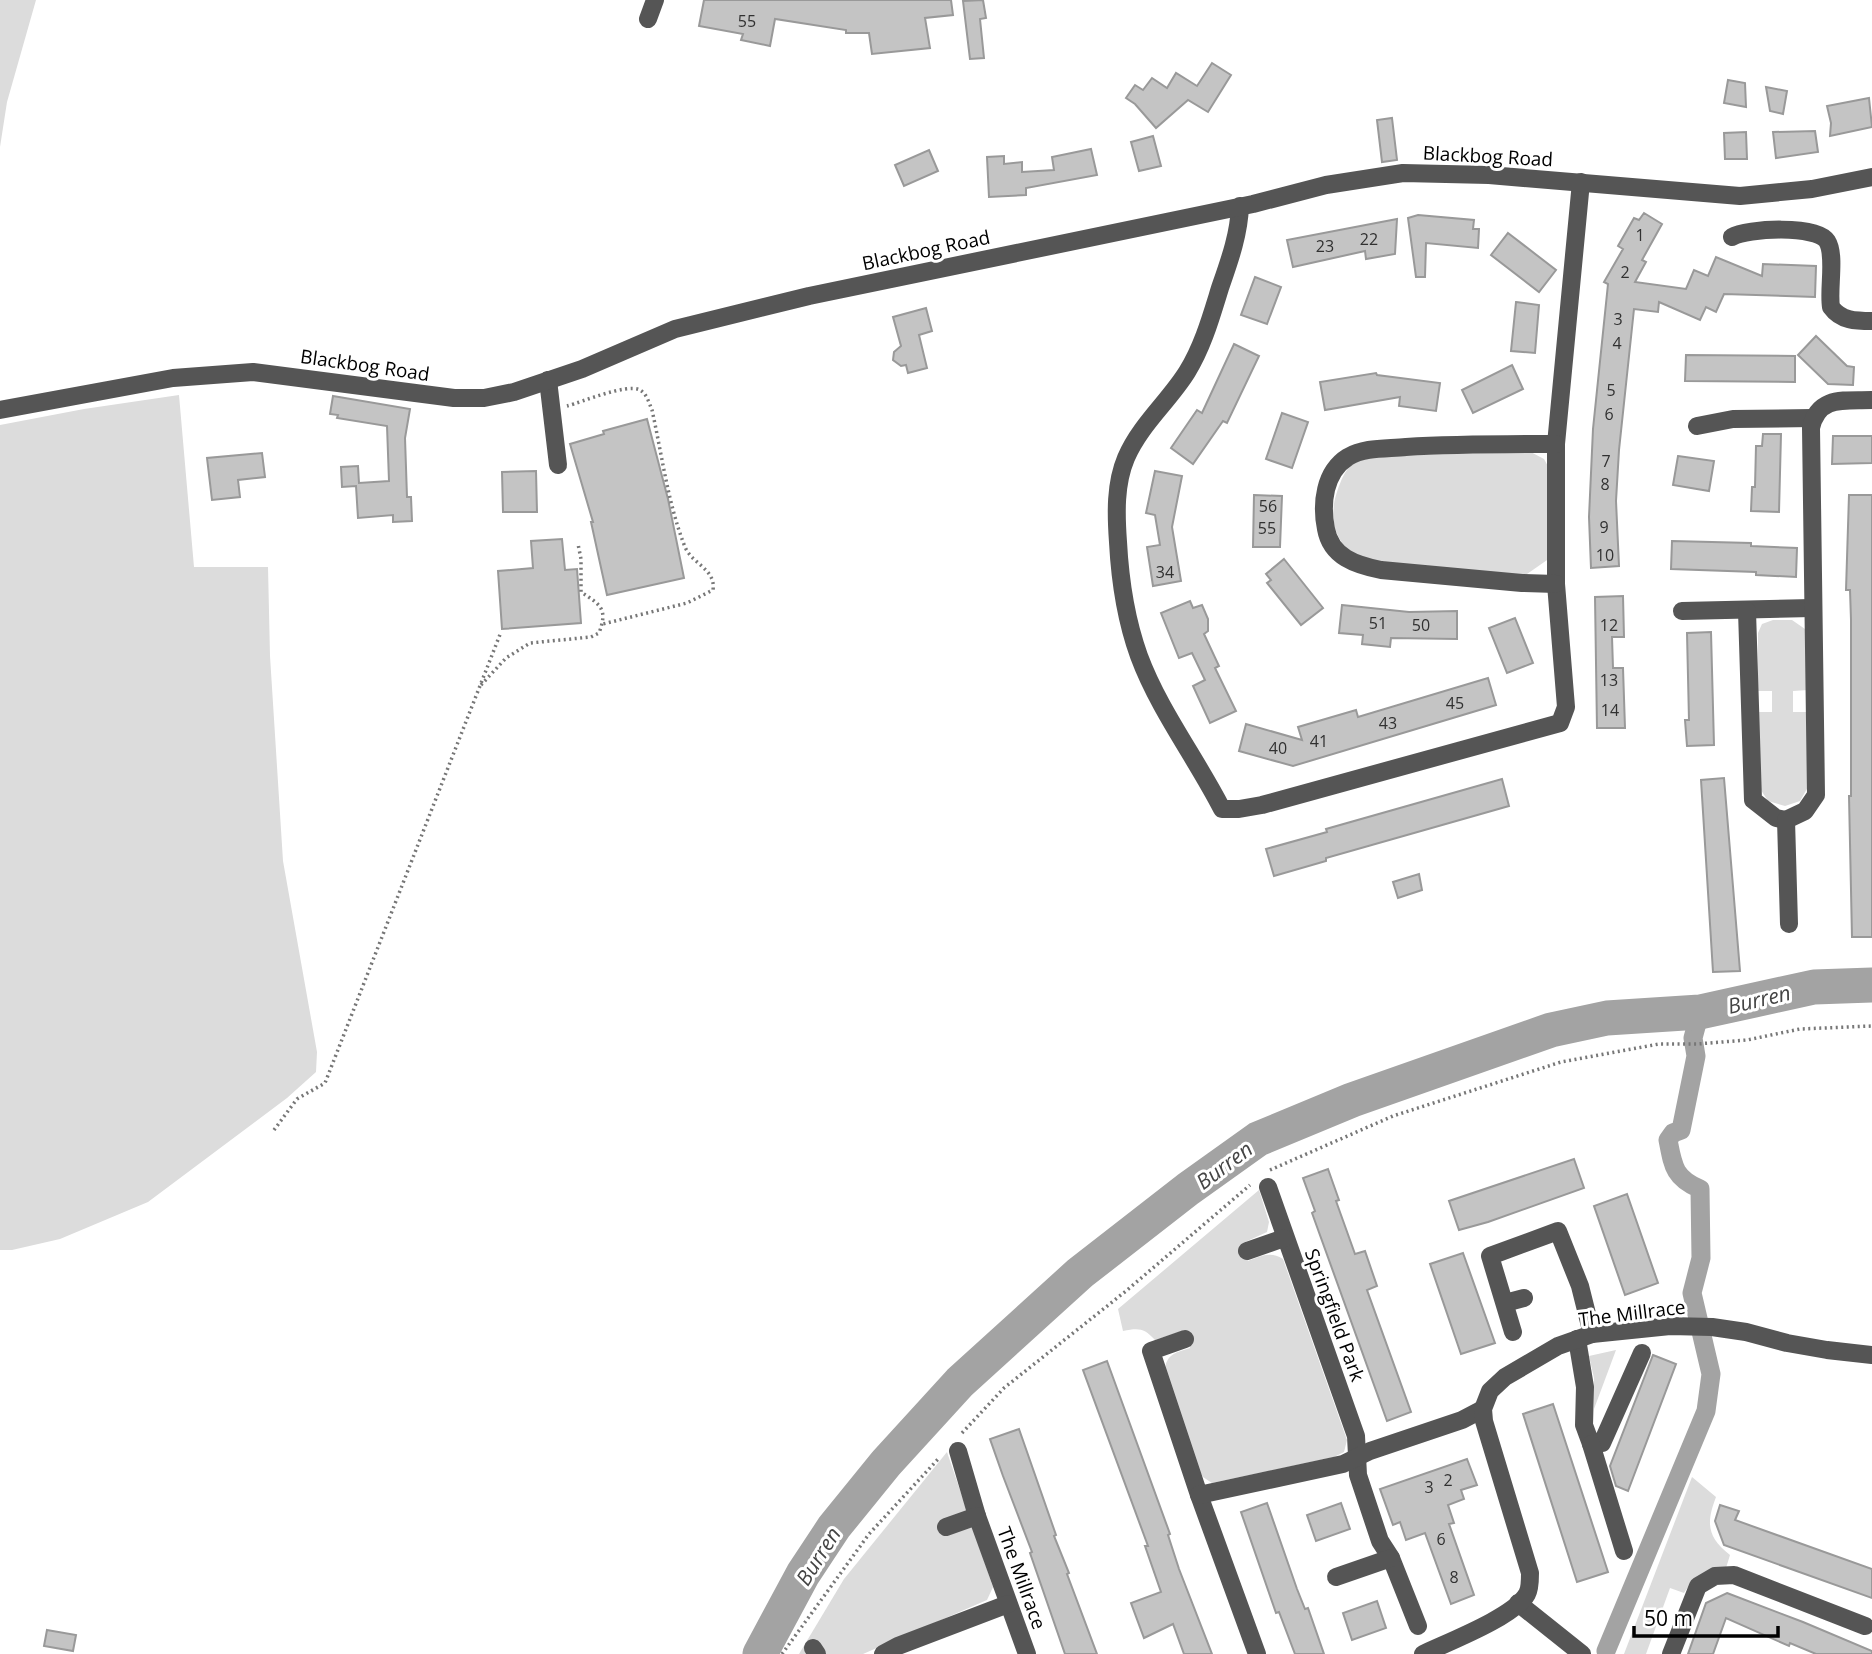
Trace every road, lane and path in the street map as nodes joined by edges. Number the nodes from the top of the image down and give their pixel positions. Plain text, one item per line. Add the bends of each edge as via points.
1 (655, 0) edge
2 (648, 19) dead end
3 (1872, 177) edge
4 (1581, 182) junction
5 (1240, 206) junction
6 (1732, 237) dead end
7 (1872, 321) edge
8 (548, 380) junction
9 (1872, 400) edge
10 (0, 411) edge
11 (551, 411) junction
12 (1813, 418) junction
13 (1697, 426) dead end
14 (1556, 444) junction
15 (558, 465) dead end
16 (578, 544) dead end
17 (1556, 584) junction
18 (1812, 608) junction
19 (1682, 611) dead end
20 (1746, 611) junction
21 (603, 624) junction
22 (500, 632) dead end
23 (479, 687) junction
24 (1786, 820) junction
25 (1789, 924) dead end
26 (1872, 1027) edge
27 (274, 1130) dead end
28 (1263, 1181) junction
29 (1284, 1238) junction
30 (1247, 1251) dead end
31 (1524, 1298) dead end
32 (1505, 1303) junction
33 (1513, 1332) dead end
34 (1584, 1337) junction
35 (1185, 1339) dead end
36 (1642, 1353) dead end
37 (1872, 1355) edge
38 (1483, 1409) junction
39 (1591, 1444) junction
40 (954, 1447) junction
41 (1358, 1458) junction
42 (1199, 1495) junction
43 (977, 1516) junction
44 (946, 1527) dead end
45 (1623, 1550) dead end
46 (1391, 1559) junction
47 (1336, 1577) dead end
48 (1518, 1603) junction
49 (1009, 1604) junction
50 (1418, 1626) dead end
51 (1865, 1626) dead end
52 (782, 1654) edge
53 (883, 1654) edge
54 (1027, 1654) edge
55 (1257, 1654) edge
56 (1423, 1654) edge
57 (1582, 1654) edge
58 (1671, 1654) edge

1 - 2 street
3 - 4 street, Blackbog Road via 1740,196
4 - 5 street, Blackbog Road via 1403,173 1326,185
4 - 14 street
5 - 8 street, Blackbog Road via 809,296 675,329
5 - 17 street via 1232,250 1202,345 1126,458 1116,512 1119,567 1139,656 1222,809 1262,805 1560,723 1566,707
6 - 7 street via 1757,230 1821,235 1830,249 1831,307 1842,317
8 - 10 street, Blackbog Road via 484,398 454,398 253,372 173,379
8 - 11 street
9 - 12 street via 1832,402
11 - 15 street
11 - 21 path via 626,389 646,395 687,551 712,578 713,590 687,603
12 - 13 street via 1733,419
12 - 18 street
14 - 17 street
14 - 17 street via 1365,450 1347,457 1324,493 1327,538 1342,558 1361,566
16 - 21 path via 581,592 601,606
18 - 20 street
18 - 24 street via 1816,795 1805,811
19 - 20 street
20 - 24 street via 1753,800
21 - 23 path via 591,637 530,643 506,659
22 - 23 path
23 - 27 path via 325,1083 297,1098
24 - 25 street
26 - 28 path via 1800,1029 1697,1045 1659,1044 1561,1062 1393,1116
28 - 29 street, Springfield Park
28 - 40 path via 1004,1388
29 - 30 street
29 - 41 street, Springfield Park via 1356,1436
31 - 32 street
32 - 33 street
32 - 34 street via 1490,1256 1558,1231 1580,1286
34 - 37 street, The Millrace via 1712,1327
34 - 38 street, The Millrace via 1558,1346 1505,1377 1490,1391
34 - 39 street via 1584,1425
35 - 42 street via 1151,1351
36 - 39 street via 1601,1443
38 - 41 street
38 - 48 street via 1531,1573 1527,1594
39 - 45 street
40 - 43 street, The Millrace
40 - 52 path via 869,1534
41 - 42 street
41 - 46 street, Springfield Park via 1358,1475 1380,1541
42 - 55 street
43 - 44 street, The Millrace
43 - 49 street, The Millrace
46 - 47 street
46 - 50 street, Springfield Park
48 - 56 street
48 - 57 street
49 - 53 street
49 - 54 street, The Millrace
51 - 58 street via 1734,1575 1715,1576 1698,1586

